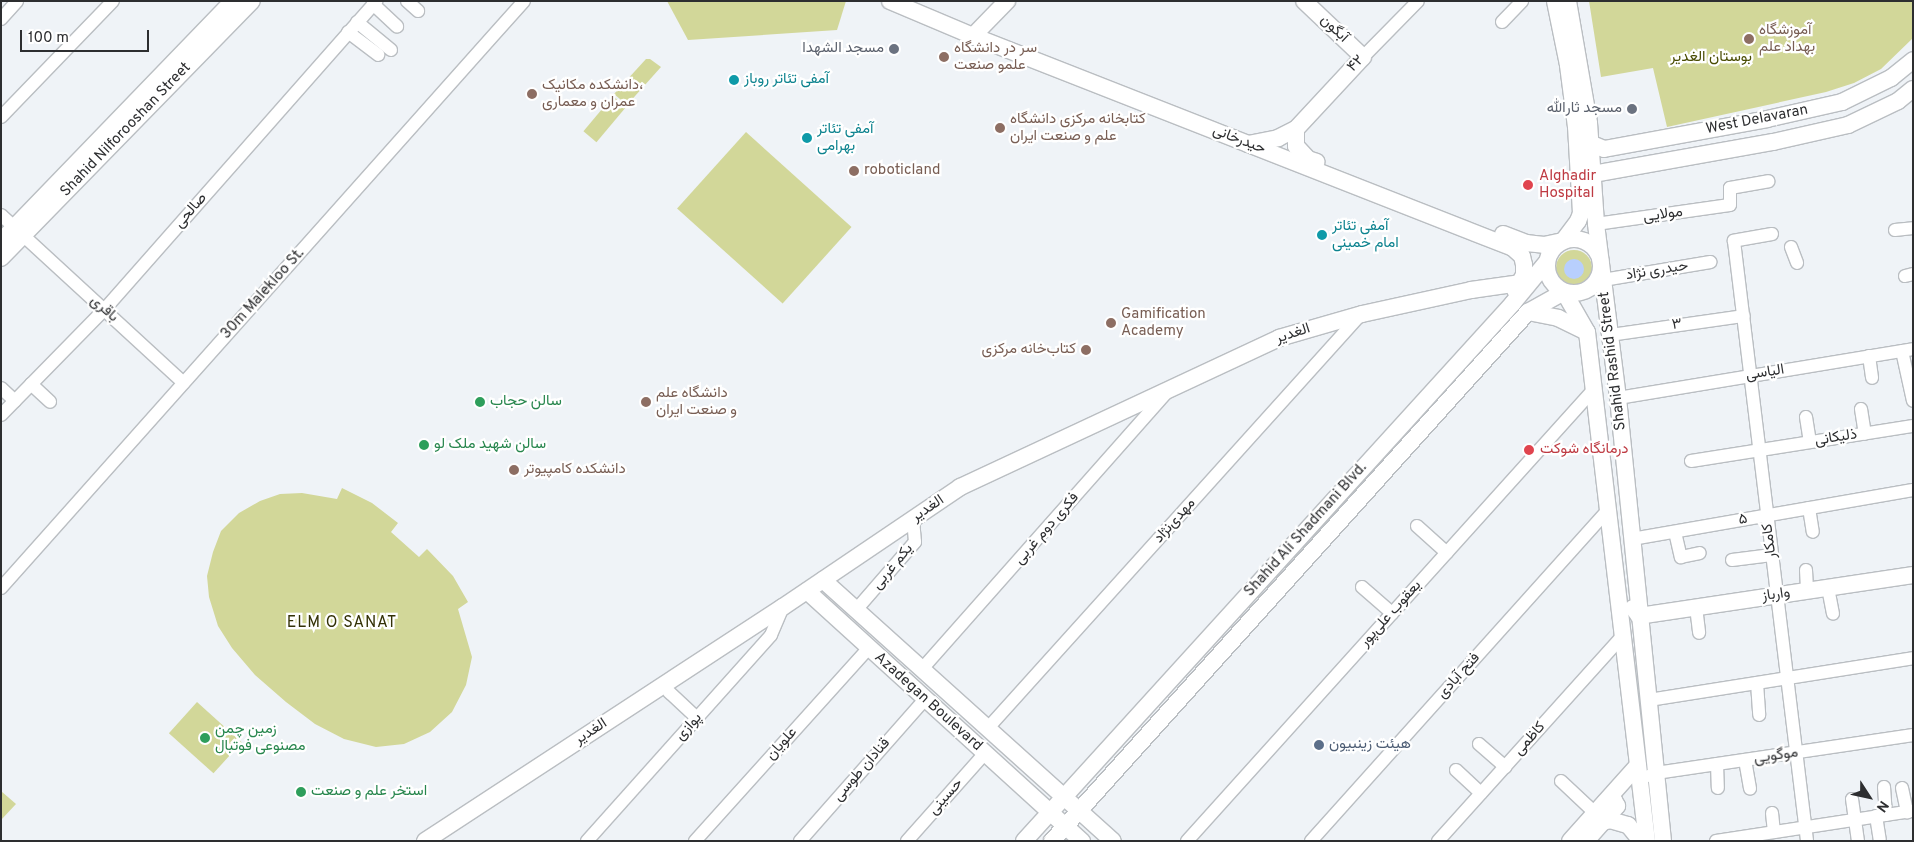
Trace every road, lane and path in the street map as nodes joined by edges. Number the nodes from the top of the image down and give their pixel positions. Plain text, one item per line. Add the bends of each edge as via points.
1 (17, 1) edge
2 (113, 1) edge
3 (233, 1) edge
4 (252, 1) edge
5 (407, 1) edge
6 (524, 1) edge
7 (1007, 1) edge
8 (1304, 1) edge
9 (1418, 1) edge
10 (1522, 1) edge
11 (1555, 1) edge
12 (1568, 1) edge
13 (374, 3) edge
14 (899, 3) edge
15 (418, 11) dead end
16 (1, 19) edge
17 (1502, 22) dead end
18 (397, 26) dead end
19 (352, 27) junction
20 (973, 36) junction
21 (390, 50) dead end
22 (378, 55) dead end
23 (1363, 58) junction
24 (1913, 60) edge
25 (1913, 89) edge
26 (1, 116) edge
27 (1296, 128) junction
28 (1590, 143) junction
29 (1248, 144) junction
30 (1593, 174) junction
31 (1768, 181) dead end
32 (1, 215) edge
33 (1596, 224) junction
34 (1913, 228) edge
35 (1895, 230) dead end
36 (19, 232) junction
37 (1772, 234) dead end
38 (1, 241) edge
39 (1563, 241) junction
40 (1791, 247) dead end
41 (1, 258) edge
42 (1601, 262) junction
43 (1711, 262) dead end
44 (1546, 263) junction
45 (1797, 264) dead end
46 (1603, 280) junction
47 (1486, 288) junction
48 (1520, 288) junction
49 (1564, 292) junction
50 (104, 310) junction
51 (1532, 310) junction
52 (1502, 313) junction
53 (1362, 314) junction
54 (1744, 316) junction
55 (1588, 332) junction
56 (1610, 335) junction
57 (1907, 350) edge
58 (1869, 356) junction
59 (1750, 376) junction
60 (1872, 378) dead end
61 (184, 383) junction
62 (31, 384) junction
63 (1, 388) edge
64 (1171, 388) junction
65 (1595, 388) junction
66 (1618, 398) junction
67 (15, 401) junction
68 (1913, 401) edge
69 (50, 402) dead end
70 (1861, 409) dead end
71 (1, 415) edge
72 (1806, 417) dead end
73 (1913, 426) edge
74 (1865, 434) junction
75 (1810, 442) junction
76 (1759, 450) junction
77 (1692, 461) dead end
78 (1913, 490) edge
79 (1809, 508) junction
80 (1607, 511) junction
81 (1767, 516) junction
82 (913, 519) junction
83 (1417, 526) dead end
84 (1675, 532) junction
85 (1813, 532) dead end
86 (1632, 539) junction
87 (1446, 552) junction
88 (1700, 553) dead end
89 (1772, 555) junction
90 (1732, 560) dead end
91 (1806, 570) dead end
92 (1913, 575) edge
93 (823, 580) junction
94 (1362, 587) dead end
95 (1, 588) edge
96 (1828, 588) junction
97 (807, 591) junction
98 (1807, 591) junction
99 (1777, 595) junction
100 (783, 607) junction
101 (1696, 607) junction
102 (856, 610) junction
103 (1392, 614) junction
104 (1833, 614) dead end
105 (1639, 616) junction
106 (1699, 633) dead end
107 (1623, 643) junction
108 (1643, 646) junction
109 (870, 648) junction
110 (1913, 658) edge
111 (922, 669) junction
112 (1787, 678) junction
113 (1757, 683) junction
114 (669, 692) dead end
115 (925, 699) junction
116 (1649, 700) junction
117 (1759, 715) dead end
118 (697, 718) junction
119 (988, 728) junction
120 (1913, 735) edge
121 (1479, 744) dead end
122 (985, 753) junction
123 (1796, 753) junction
124 (1745, 760) junction
125 (1717, 764) junction
126 (1504, 767) junction
127 (1656, 767) junction
128 (1456, 770) dead end
129 (1639, 772) junction
130 (1561, 781) dead end
131 (1884, 787) dead end
132 (1718, 788) dead end
133 (1902, 788) dead end
134 (1750, 789) dead end
135 (1481, 793) junction
136 (1064, 796) junction
137 (1852, 799) dead end
138 (1079, 810) junction
139 (1910, 811) edge
140 (1050, 812) junction
141 (1601, 813) junction
142 (1772, 813) dead end
143 (1881, 816) junction
144 (1855, 820) junction
145 (1065, 826) junction
146 (1805, 827) junction
147 (1774, 832) junction
148 (434, 838) edge
149 (1880, 840) edge
150 (587, 841) edge
151 (694, 841) edge
152 (800, 841) edge
153 (907, 841) edge
154 (1024, 841) edge
155 (1052, 841) edge
156 (1082, 841) edge
157 (1113, 841) edge
158 (1187, 841) edge
159 (1311, 841) edge
160 (1438, 841) edge
161 (1570, 841) edge
162 (1586, 841) edge
163 (1641, 841) edge
164 (1647, 841) edge
165 (1663, 841) edge
166 (1716, 841) edge
167 (1807, 841) edge
168 (1858, 841) edge

1 - 16 street
2 - 26 street
3 - 36 main road, Shahid Nilforooshan Street
4 - 36 main road, Shahid Nilforooshan Street
5 - 15 street
6 - 61 street, 30m Malekloo St.
7 - 20 main road
8 - 23 main road, آبگون
9 - 23 street, ۴۲
10 - 17 street
11 - 39 main road via 1568,65 1582,202 1578,221
12 - 28 main road, Shahid Rashid Street via 1580,62
13 - 18 street
13 - 19 street, صالحی
14 - 20 main road, حیدرخانی
19 - 21 street
19 - 22 street
19 - 50 street, صالحی
20 - 29 main road, حیدرخانی
23 - 27 main road, ۴۲
24 - 28 main road, West Delavaran via 1891,78 1842,102 1604,149
25 - 30 main road, West Delavaran via 1898,101 1848,125 1773,142
27 - 29 main road via 1278,138
27 - 39 main road via 1296,146 1308,159 1526,243
28 - 30 main road, Shahid Rashid Street
29 - 48 main road, حیدرخانی via 1513,248 1522,256 1524,266
30 - 33 main road, Shahid Rashid Street
31 - 33 street, مولایی via 1730,188 1730,205
32 - 36 street, باقری
33 - 42 main road, Shahid Rashid Street
34 - 35 street
36 - 38 main road, Shahid Nilforooshan Street
36 - 41 main road, Shahid Nilforooshan Street
36 - 50 street, باقری
37 - 54 street, کامکار via 1734,241
39 - 42 main road via 1587,242
39 - 44 main road via 1555,246
40 - 45 street
42 - 46 main road, Shahid Rashid Street
42 - 49 main road via 1599,276 1591,287 1578,293
43 - 46 street, حیدری نژاد
44 - 48 main road, Shahid Ali Shadmani Blvd.
44 - 49 main road via 1548,277
46 - 56 main road, Shahid Rashid Street
47 - 48 main road, الغدیر
47 - 52 main road
47 - 53 main road, الغدیر
48 - 51 main road via 1531,298
48 - 52 main road, Shahid Ali Shadmani Blvd.
49 - 51 main road, Shahid Ali Shadmani Blvd.
49 - 55 main road, Shahid Rashid Street
50 - 61 street, باقری
50 - 62 street, صالحی
51 - 55 main road
51 - 138 main road, Shahid Ali Shadmani Blvd.
52 - 136 main road, Shahid Ali Shadmani Blvd.
53 - 64 main road, الغدیر via 1279,338
53 - 119 street, مهدی‌نژاد
54 - 56 street, ۳
54 - 59 street, کامکار
55 - 65 main road, Shahid Rashid Street
56 - 66 main road, Shahid Rashid Street
57 - 58 street, الیاسی
57 - 68 street
58 - 59 street, الیاسی
58 - 60 street
59 - 66 street, الیاسی
59 - 76 street, کامکار
61 - 95 street, 30m Malekloo St.
62 - 67 street, صالحی
62 - 69 street
63 - 67 street
64 - 82 main road, الغدیر via 960,487
64 - 111 street, فکری دوم غربی
65 - 80 main road, Shahid Rashid Street
65 - 87 street, یعقوب علی‌پور
66 - 86 main road, Shahid Rashid Street
67 - 71 street, صالحی
70 - 74 street
72 - 75 street
73 - 74 street, ذلیکانی
74 - 75 street, ذلیکانی
75 - 76 street, ذلیکانی
76 - 77 street, ذلیکانی
76 - 81 street, کامکار
78 - 79 street, ۵
79 - 81 street, ۵
79 - 85 street
80 - 105 main road via 1621,540 1628,602
80 - 107 main road, Shahid Rashid Street
80 - 159 street, فتح آبادی
81 - 84 street, ۵
81 - 89 street, کامکار
82 - 93 main road, الغدیر
82 - 102 street, یکم غربی via 915,542
83 - 87 street
84 - 86 street, ۵
84 - 88 street via 1681,557
86 - 105 main road, Shahid Rashid Street
87 - 103 street, یعقوب علی‌پور
89 - 90 street
89 - 99 street, کامکار
91 - 98 street
92 - 96 main road, وارباز
93 - 97 main road, الغدیر
93 - 102 main road, Azadegan Boulevard
94 - 103 street
96 - 98 main road, وارباز
96 - 104 street
97 - 100 main road, الغدیر
97 - 109 main road, Azadegan Boulevard
98 - 99 main road, وارباز
99 - 101 main road, وارباز
99 - 112 street, کامکار
100 - 118 street, پوازی via 771,635
100 - 148 main road, الغدیر
101 - 105 main road, وارباز
101 - 106 street
102 - 111 main road, Azadegan Boulevard
103 - 158 street, یعقوب علی‌پور
105 - 108 main road, Shahid Rashid Street
107 - 108 main road
107 - 126 street, کاظمی
107 - 129 main road, Shahid Rashid Street
108 - 116 main road, Shahid Rashid Street
109 - 115 main road, Azadegan Boulevard
109 - 151 street, علویان
110 - 112 street
111 - 119 main road, Azadegan Boulevard
112 - 113 street
112 - 123 street, کامکار
113 - 116 street
113 - 117 street
114 - 118 street
115 - 122 main road, Azadegan Boulevard
115 - 152 street, قنادان طوسی
116 - 127 main road, Shahid Rashid Street
118 - 150 street, پوازی
119 - 136 main road, Azadegan Boulevard
120 - 123 street, موگویی
121 - 126 street
122 - 140 main road, Azadegan Boulevard
122 - 153 street, حسینی
123 - 124 street, موگویی
123 - 146 street, کامکار
124 - 125 street, موگویی
124 - 134 street
125 - 127 street, موگویی
125 - 132 street
126 - 135 street, کاظمی
127 - 129 street, موگویی
127 - 165 main road, Shahid Rashid Street
128 - 135 street
129 - 141 main road
129 - 164 main road, Shahid Rashid Street
130 - 141 street
131 - 143 street
133 - 139 street
135 - 160 street, کاظمی
136 - 138 main road, Azadegan Boulevard
136 - 140 main road, Shahid Ali Shadmani Blvd.
137 - 144 street
138 - 145 main road, Shahid Ali Shadmani Blvd.
138 - 157 main road
139 - 143 street
140 - 145 main road, Azadegan Boulevard
140 - 154 main road
141 - 161 main road
141 - 162 main road
141 - 163 main road via 1634,831
142 - 147 street
143 - 144 street
143 - 149 street
144 - 146 street
144 - 168 street
145 - 155 main road
145 - 156 main road
146 - 147 street
146 - 167 street, کامکار
147 - 166 street

